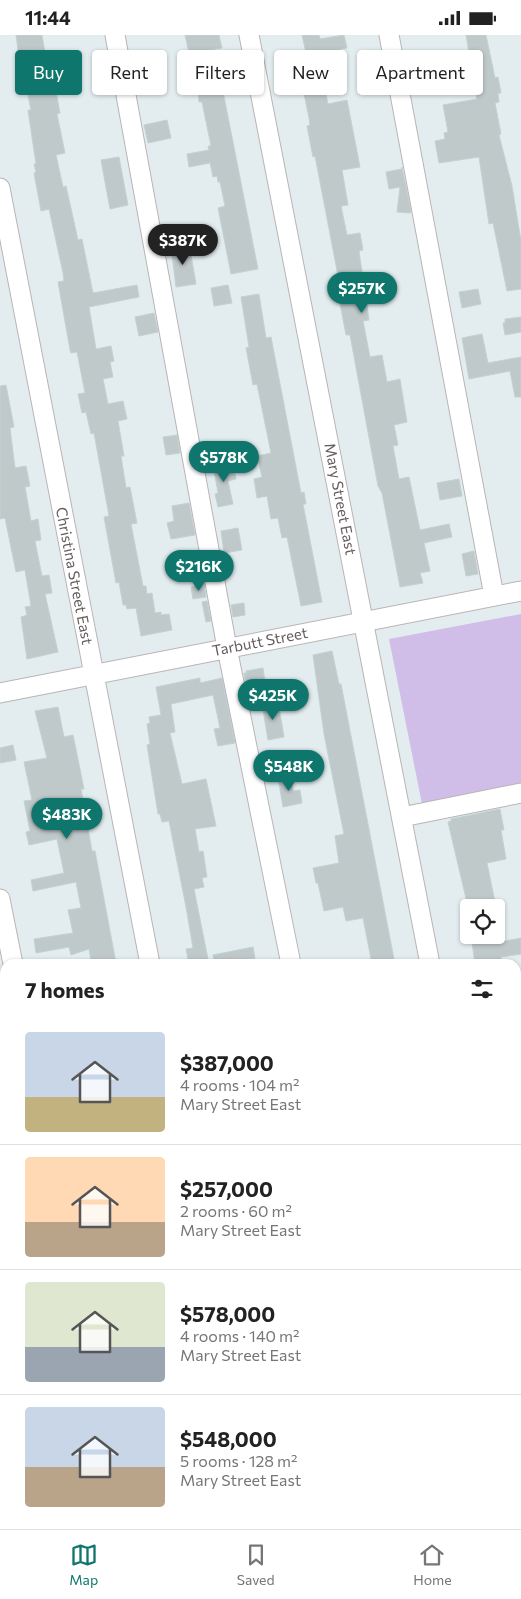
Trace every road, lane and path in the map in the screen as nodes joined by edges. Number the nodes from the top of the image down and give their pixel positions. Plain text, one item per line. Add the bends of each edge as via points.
1 (115, 35) edge
2 (249, 35) edge
3 (389, 35) edge
4 (0, 188) edge
5 (521, 591) edge
6 (494, 596) junction
7 (364, 621) junction
8 (227, 648) junction
9 (92, 675) junction
10 (0, 693) edge
11 (521, 793) edge
12 (402, 817) junction
13 (0, 899) edge
14 (12, 959) edge
15 (149, 959) edge
16 (290, 959) edge
17 (429, 959) edge

1 - 8 street
2 - 7 street, Mary Street East
3 - 6 street
4 - 9 street, Christina Street East
5 - 6 street, Tarbutt Street
6 - 7 street, Tarbutt Street
7 - 8 street, Tarbutt Street
7 - 12 street, Mary Street East
8 - 9 street, Tarbutt Street
8 - 16 street
9 - 10 street, Tarbutt Street
9 - 15 street, Christina Street East
11 - 12 street
12 - 17 street, Mary Street East
13 - 14 street

